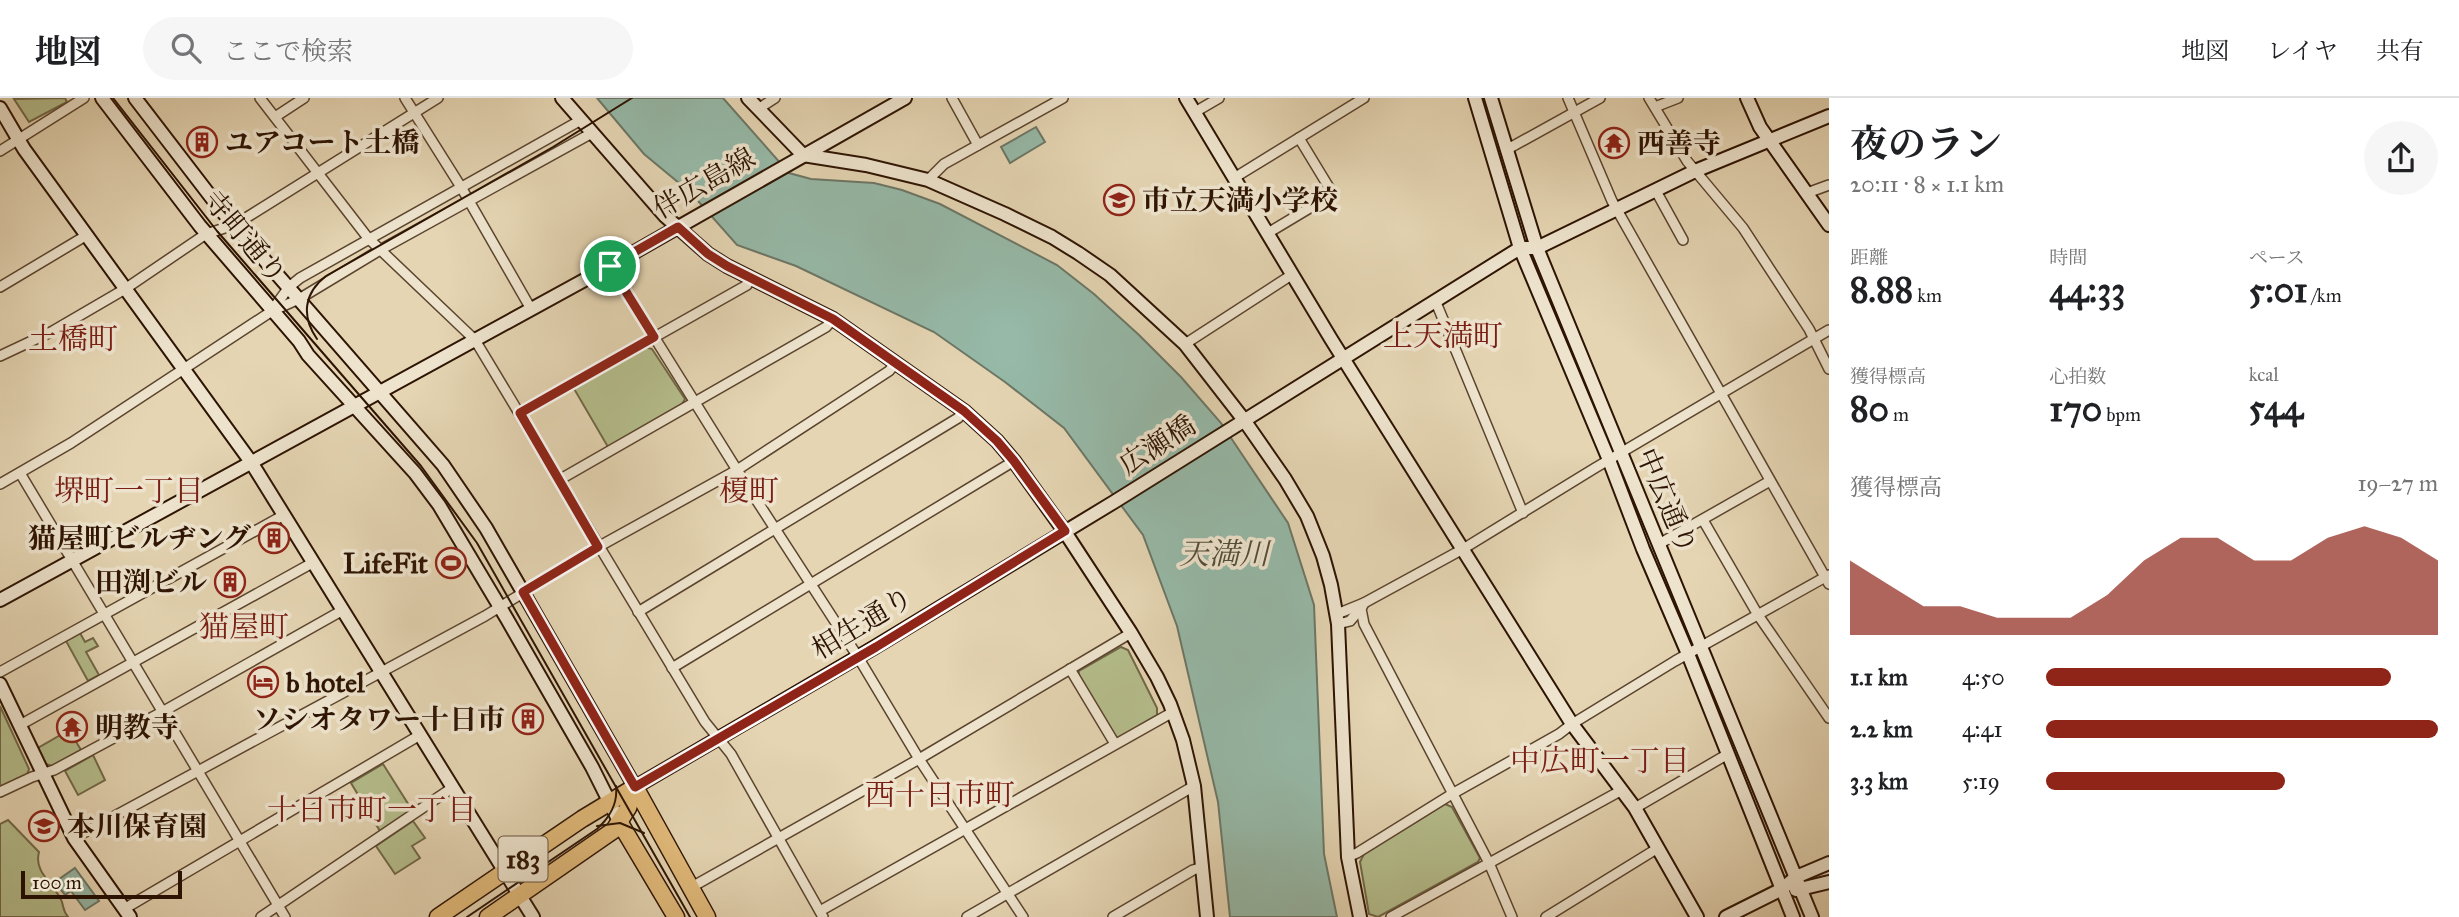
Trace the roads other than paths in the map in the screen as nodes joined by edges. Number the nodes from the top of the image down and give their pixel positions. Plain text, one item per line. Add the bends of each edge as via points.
1 (84, 98) edge
2 (102, 98) edge
3 (135, 98) edge
4 (260, 98) edge
5 (304, 98) edge
6 (405, 98) edge
7 (438, 98) edge
8 (562, 98) edge
9 (748, 98) edge
10 (775, 98) edge
11 (905, 98) edge
12 (952, 98) edge
13 (1063, 98) edge
14 (1186, 98) edge
15 (1219, 98) edge
16 (1364, 98) edge
17 (1475, 98) edge
18 (1491, 98) edge
19 (1568, 98) edge
20 (1600, 98) edge
21 (1649, 98) edge
22 (1678, 98) edge
23 (1746, 98) edge
24 (0, 107) edge
25 (1655, 107) junction
26 (758, 109) junction
27 (416, 112) junction
28 (1195, 112) junction
29 (1574, 113) junction
30 (275, 117) junction
31 (1829, 117) edge
32 (581, 120) junction
33 (592, 133) junction
34 (1299, 138) junction
35 (18, 139) junction
36 (1770, 141) junction
37 (978, 145) junction
38 (1506, 150) junction
39 (0, 151) edge
40 (803, 155) junction
41 (1695, 172) junction
42 (319, 173) junction
43 (1234, 178) junction
44 (928, 180) junction
45 (1829, 185) edge
46 (461, 187) junction
47 (1656, 191) junction
48 (1807, 193) junction
49 (470, 202) junction
50 (1617, 210) junction
51 (234, 225) junction
52 (1829, 225) edge
53 (678, 227) junction
54 (1268, 233) junction
55 (206, 234) junction
56 (87, 235) junction
57 (368, 238) junction
58 (1683, 240) dead end
59 (1520, 248) junction
60 (1538, 248) junction
61 (380, 250) junction
62 (610, 266) junction
63 (1293, 274) junction
64 (751, 277) junction
65 (0, 287) edge
66 (289, 287) junction
67 (125, 289) junction
68 (299, 299) junction
69 (1435, 300) junction
70 (531, 309) junction
71 (272, 311) junction
72 (833, 319) junction
73 (1829, 330) edge
74 (654, 337) junction
75 (1813, 339) junction
76 (475, 340) junction
77 (1185, 344) junction
78 (0, 356) edge
79 (1344, 359) junction
80 (896, 363) junction
81 (185, 369) junction
82 (1829, 369) edge
83 (379, 391) junction
84 (1721, 393) junction
85 (695, 402) junction
86 (354, 405) junction
87 (964, 411) junction
88 (520, 413) junction
89 (1244, 420) junction
90 (1615, 456) junction
91 (1014, 461) junction
92 (251, 462) junction
93 (737, 470) junction
94 (20, 473) junction
95 (559, 480) junction
96 (1770, 481) junction
97 (0, 484) edge
98 (1114, 502) joint
99 (1523, 513) junction
100 (284, 515) junction
101 (1703, 520) junction
102 (777, 528) junction
103 (1065, 531) junction
104 (1659, 544) junction
105 (598, 547) junction
106 (1463, 549) junction
107 (71, 560) junction
108 (314, 562) junction
109 (1828, 579) edge
110 (812, 584) junction
111 (523, 592) junction
112 (0, 600) edge
113 (1364, 603) junction
114 (500, 607) junction
115 (343, 610) junction
116 (638, 612) junction
117 (104, 615) junction
118 (1758, 615) junction
119 (1342, 619) junction
120 (1364, 624) junction
121 (1131, 633) junction
122 (1701, 647) junction
123 (1688, 654) junction
124 (858, 657) junction
125 (133, 663) junction
126 (672, 668) junction
127 (1070, 670) junction
128 (0, 672) edge
129 (381, 672) junction
130 (0, 684) edge
131 (162, 712) junction
132 (1173, 712) junction
133 (1829, 718) edge
134 (1572, 724) junction
135 (20, 725) junction
136 (420, 735) junction
137 (718, 738) junction
138 (1115, 744) junction
139 (1728, 754) junction
140 (919, 759) junction
141 (198, 771) junction
142 (43, 774) junction
143 (1194, 786) junction
144 (635, 787) junction
145 (452, 788) junction
146 (1622, 790) junction
147 (0, 792) edge
148 (1452, 794) junction
149 (609, 802) junction
150 (1634, 808) junction
151 (621, 823) junction
152 (965, 829) junction
153 (779, 837) junction
154 (74, 838) junction
155 (240, 841) junction
156 (1658, 848) junction
157 (1348, 857) junction
158 (1489, 863) junction
159 (1829, 863) edge
160 (1203, 867) junction
161 (505, 872) junction
162 (1796, 877) junction
163 (1829, 882) edge
164 (690, 888) junction
165 (1782, 889) junction
166 (1801, 890) junction
167 (1008, 893) junction
168 (519, 895) junction
169 (278, 906) junction
170 (127, 913) edge
171 (822, 914) edge
172 (261, 917) edge
173 (285, 917) edge
174 (438, 917) edge
175 (488, 917) edge
176 (533, 917) edge
177 (676, 917) edge
178 (707, 917) edge
179 (967, 917) edge
180 (1023, 917) edge
181 (1113, 917) edge
182 (1207, 917) edge
183 (1360, 917) edge
184 (1391, 917) edge
185 (1513, 917) edge
186 (1546, 917) edge
187 (1697, 917) edge
188 (1726, 917) edge
189 (1793, 917) edge
190 (1812, 917) edge

1 - 35 street
2 - 55 street, 寺町通り
3 - 51 street, 寺町通り
4 - 30 street
5 - 30 street
6 - 27 street
7 - 27 street
8 - 32 street
9 - 26 street
10 - 26 street
11 - 40 street, 伴広島線
12 - 37 street
13 - 37 street
14 - 28 street
15 - 28 street
16 - 34 street
17 - 59 street
18 - 38 street, 中広通り
19 - 29 street
20 - 29 street
21 - 25 street
22 - 25 street
23 - 36 street
24 - 35 street
25 - 41 street
26 - 40 street
27 - 42 street
27 - 46 street
28 - 43 street
29 - 38 street
29 - 50 street
30 - 42 street
31 - 36 street
32 - 33 street
32 - 46 street
33 - 49 street
33 - 53 street
34 - 43 street
34 - 54 street via 1332,194
35 - 39 street
35 - 56 street
36 - 41 street
36 - 48 street
37 - 44 street via 944,164
38 - 60 street, 中広通り
40 - 44 street
40 - 53 street, 伴広島線
41 - 47 street
41 - 75 street via 1743,228
42 - 51 street
42 - 57 street
43 - 54 street
44 - 77 street via 1017,219 1078,253 1110,275
45 - 48 street
46 - 49 street
46 - 57 street
47 - 50 street
47 - 58 street
48 - 52 street
49 - 61 street
49 - 70 street
50 - 60 street
50 - 84 street
51 - 55 street
51 - 66 street, 寺町通り
53 - 62 street, 伴広島線
53 - 64 street via 708,254
54 - 63 street
55 - 67 street
55 - 71 street, 寺町通り
56 - 65 street
56 - 67 street
57 - 61 street
57 - 66 street
59 - 60 street
59 - 69 street, 広瀬橋
59 - 90 street
60 - 90 street, 中広通り
61 - 68 street
61 - 76 street
62 - 70 street, 伴広島線
62 - 74 street
63 - 77 street
63 - 79 street
64 - 72 street
64 - 74 street via 747,285
66 - 68 street, 寺町通り
66 - 71 street
67 - 78 street
67 - 81 street
68 - 71 street
68 - 83 street, 寺町通り
69 - 79 street, 広瀬橋
69 - 99 street
70 - 76 street, 伴広島線
71 - 81 street
71 - 86 street, 寺町通り
72 - 80 street
72 - 85 street
73 - 75 street
74 - 85 street
74 - 88 street
75 - 82 street
75 - 84 street
76 - 83 street, 伴広島線
76 - 88 street
77 - 89 street
79 - 89 street, 広瀬橋
79 - 106 street
80 - 87 street
80 - 93 street
81 - 92 street
81 - 94 street
83 - 86 street, 伴広島線
83 - 111 street via 474,508
84 - 90 street
84 - 96 street
85 - 93 street
85 - 95 street
86 - 92 street, 伴広島線
86 - 114 street via 439,505
87 - 91 street
87 - 102 street
88 - 95 street
89 - 98 street, 広瀬橋
89 - 119 street via 1307,516
90 - 99 street
90 - 104 street, 中広通り
90 - 123 street via 1643,549
91 - 103 street
91 - 110 street
92 - 100 street
92 - 107 street, 伴広島線
93 - 102 street
93 - 105 street
94 - 97 street
94 - 107 street
95 - 105 street
96 - 101 street
96 - 109 street
98 - 103 street, 相生通り
99 - 106 street
100 - 108 street
100 - 117 street
101 - 104 street
101 - 118 street
102 - 110 street
102 - 116 street
103 - 121 street
103 - 124 street, 相生通り
104 - 122 street, 中広通り
105 - 111 street
105 - 116 street
106 - 113 street
106 - 134 street
107 - 112 street, 伴広島線
107 - 117 street
108 - 115 street
108 - 125 street
109 - 118 street
110 - 124 street
110 - 126 street
111 - 114 street
111 - 144 street
113 - 119 street
113 - 119 street
113 - 120 street
114 - 129 street
114 - 149 street
115 - 129 street
115 - 131 street
116 - 126 street
117 - 125 street
117 - 128 street
118 - 122 street
118 - 133 street
119 - 120 street
119 - 157 street
120 - 148 street
121 - 127 street
121 - 132 street
122 - 123 street
122 - 162 street, 中広通り
123 - 134 street
123 - 139 street
124 - 137 street, 相生通り
124 - 140 street
125 - 131 street
125 - 135 street
126 - 137 street
127 - 138 street
127 - 140 street
129 - 136 street
129 - 141 street
130 - 135 street
131 - 141 street
131 - 142 street
132 - 138 street
132 - 143 street
134 - 146 street
134 - 148 street
135 - 142 street
136 - 145 street
136 - 155 street
137 - 144 street, 相生通り
137 - 153 street
138 - 152 street
139 - 150 street
139 - 165 street
140 - 152 street
140 - 153 street
141 - 154 street
141 - 155 street
142 - 147 street
142 - 154 street
143 - 160 street
143 - 167 street
144 - 149 highway, 相生通り / 183
144 - 151 highway
144 - 164 highway
145 - 161 street
145 - 169 street
146 - 150 street
146 - 158 street
148 - 157 street
148 - 158 street
149 - 151 street
149 - 161 highway, 相生通り / 183
150 - 156 street
151 - 168 highway, 183
151 - 177 highway
152 - 167 street
152 - 171 street
153 - 164 street
153 - 171 street
154 - 170 street
155 - 169 street
155 - 170 street
156 - 186 street
156 - 187 street
157 - 183 street
158 - 184 street
158 - 185 street
159 - 162 street
160 - 181 street
160 - 182 street
161 - 168 street
161 - 174 highway, 相生通り / 183
162 - 165 street
162 - 166 street, 中広通り
163 - 166 street
164 - 178 highway
165 - 166 street
165 - 188 street
165 - 189 street
166 - 190 street, 中広通り
167 - 179 street
167 - 180 street
168 - 175 highway, 183
168 - 176 street
169 - 172 street
169 - 173 street

